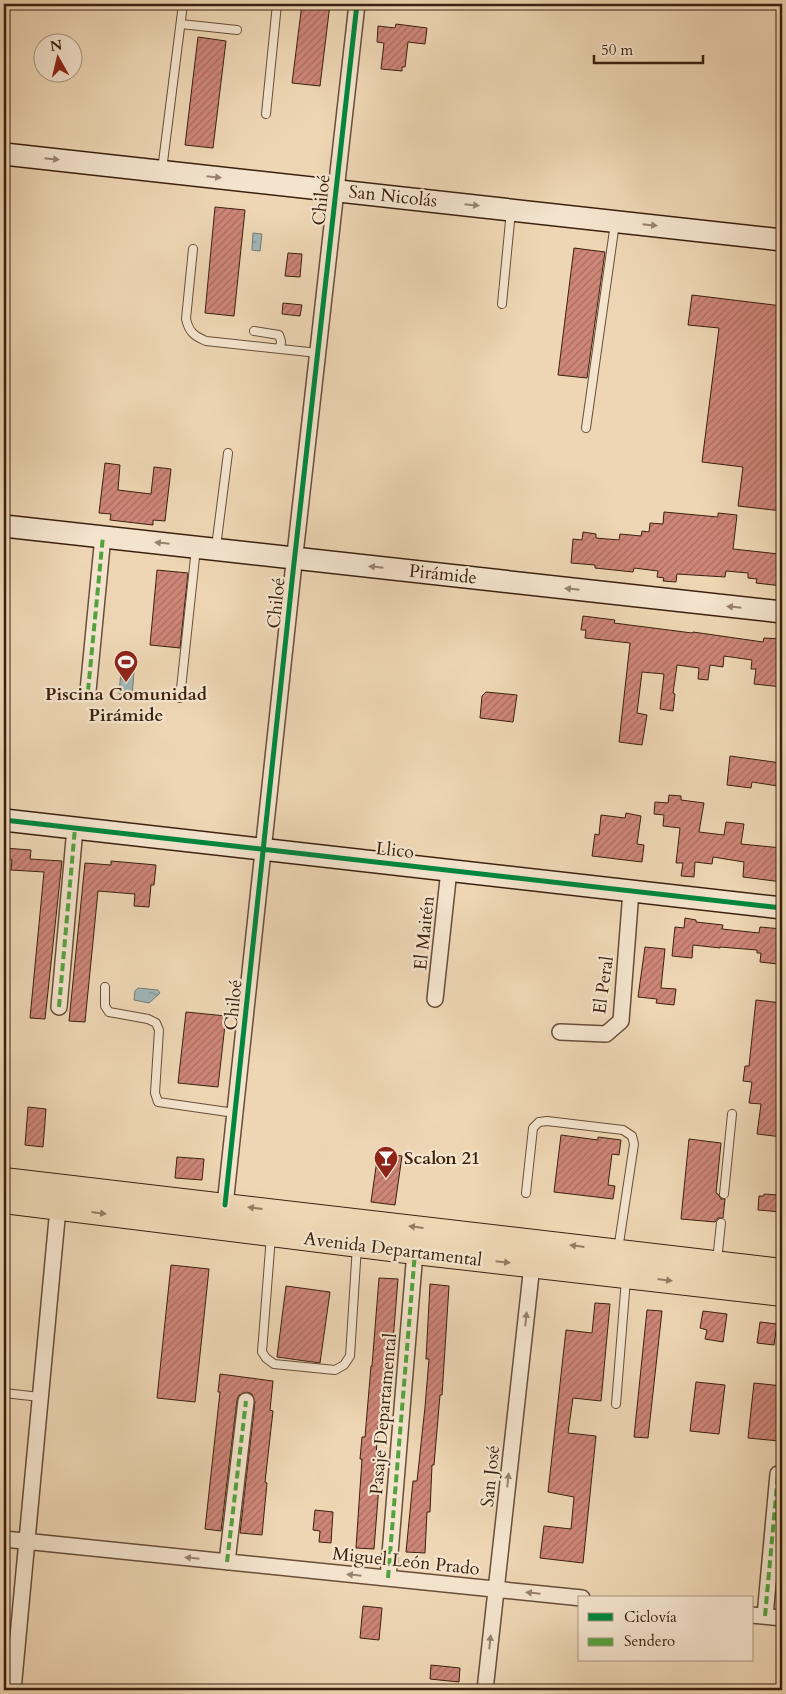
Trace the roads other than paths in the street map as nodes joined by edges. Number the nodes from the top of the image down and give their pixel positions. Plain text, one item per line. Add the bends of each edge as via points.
1 (183, 4) edge
2 (277, 4) edge
3 (357, 4) edge
4 (181, 24) junction
5 (237, 30) dead end
6 (266, 114) dead end
7 (4, 154) edge
8 (162, 171) junction
9 (336, 190) junction
10 (511, 209) junction
11 (616, 221) junction
12 (782, 240) edge
13 (193, 249) dead end
14 (502, 304) dead end
15 (254, 331) dead end
16 (280, 349) junction
17 (318, 353) junction
18 (586, 428) dead end
19 (228, 453) dead end
20 (4, 526) edge
21 (103, 536) junction
22 (206, 548) junction
23 (295, 557) junction
24 (782, 612) edge
25 (88, 691) dead end
26 (180, 698) dead end
27 (4, 820) edge
28 (75, 828) junction
29 (263, 849) junction
30 (449, 870) junction
31 (631, 891) junction
32 (782, 908) edge
33 (105, 987) dead end
34 (435, 999) dead end
35 (59, 1007) dead end
36 (560, 1032) dead end
37 (235, 1113) junction
38 (732, 1114) dead end
39 (4, 1175) edge
40 (4, 1180) edge
41 (47, 1184) junction
42 (526, 1193) dead end
43 (724, 1194) dead end
44 (4, 1201) edge
45 (33, 1204) junction
46 (225, 1205) junction
47 (4, 1206) edge
48 (58, 1208) junction
49 (721, 1223) dead end
50 (272, 1234) junction
51 (357, 1245) junction
52 (618, 1251) junction
53 (415, 1252) junction
54 (717, 1263) junction
55 (532, 1266) junction
56 (782, 1271) edge
57 (627, 1276) junction
58 (782, 1294) edge
59 (4, 1394) edge
60 (40, 1397) junction
61 (246, 1401) dead end
62 (616, 1404) dead end
63 (778, 1474) dead end
64 (4, 1539) edge
65 (26, 1541) junction
66 (227, 1562) junction
67 (388, 1578) junction
68 (496, 1589) junction
69 (578, 1598) edge
70 (759, 1616) edge
71 (782, 1618) edge
72 (13, 1690) edge
73 (485, 1690) edge

1 - 4 lane
2 - 6 lane
3 - 9 street, Chiloé
4 - 5 lane
4 - 8 lane
7 -> 8 street, San Nicolás
8 -> 9 street, San Nicolás
9 -> 10 street, San Nicolás
9 - 17 street, Chiloé
10 - 11 street, San Nicolás
10 - 14 lane
11 -> 12 street, San Nicolás
11 - 18 lane
13 - 16 lane via 186,319 195,337
15 - 16 lane via 279,336
16 - 17 lane
17 - 23 street, Chiloé
19 - 22 lane
20 - 21 street, Pirámide
22 -> 21 street, Pirámide
21 - 25 street
22 - 23 street, Pirámide
22 - 26 lane
24 -> 23 street, Pirámide
23 - 29 street, Chiloé
27 - 28 street, Llico
28 - 29 street, Llico
28 - 35 street
29 - 30 street, Llico
29 - 37 street, Chiloé
30 - 31 street, Llico
30 - 34 street, El Maitén
31 - 32 street, Llico
31 - 36 street, El Peral via 621,1021 606,1034
33 - 37 lane via 105,1006 109,1012 148,1019 160,1030 155,1093 158,1102
37 - 46 street, Chiloé
38 - 43 lane
39 - 41 main road
40 - 41 main road, Avenida Departamental
41 - 46 main road, Avenida Departamental
42 - 52 lane via 533,1128 539,1122 624,1130 632,1136 634,1144
44 - 45 main road, Avenida Departamental
45 - 47 main road
45 - 48 main road, Avenida Departamental
52 -> 46 main road, Avenida Departamental
48 -> 50 main road, Avenida Departamental
48 - 60 street
49 - 54 lane
50 - 51 main road, Avenida Departamental
50 - 51 lane via 262,1352 274,1364 335,1370 344,1365 350,1356
51 - 53 main road, Avenida Departamental
52 - 54 main road, Avenida Departamental
53 -> 55 main road, Avenida Departamental
53 - 67 street, Pasaje Departamental
54 - 56 main road, Avenida Departamental
55 - 57 main road, Avenida Departamental
68 -> 55 street, San José
57 -> 58 main road, Avenida Departamental
57 - 62 lane
59 - 60 lane
60 - 65 street
61 - 66 street
63 - 70 street
64 - 65 street, Miguel León Prado
66 -> 65 street, Miguel León Prado
65 - 72 street
67 -> 66 street, Miguel León Prado
67 - 68 street, Miguel León Prado
69 -> 68 street, Miguel León Prado
73 -> 68 street, San José
70 - 71 street

